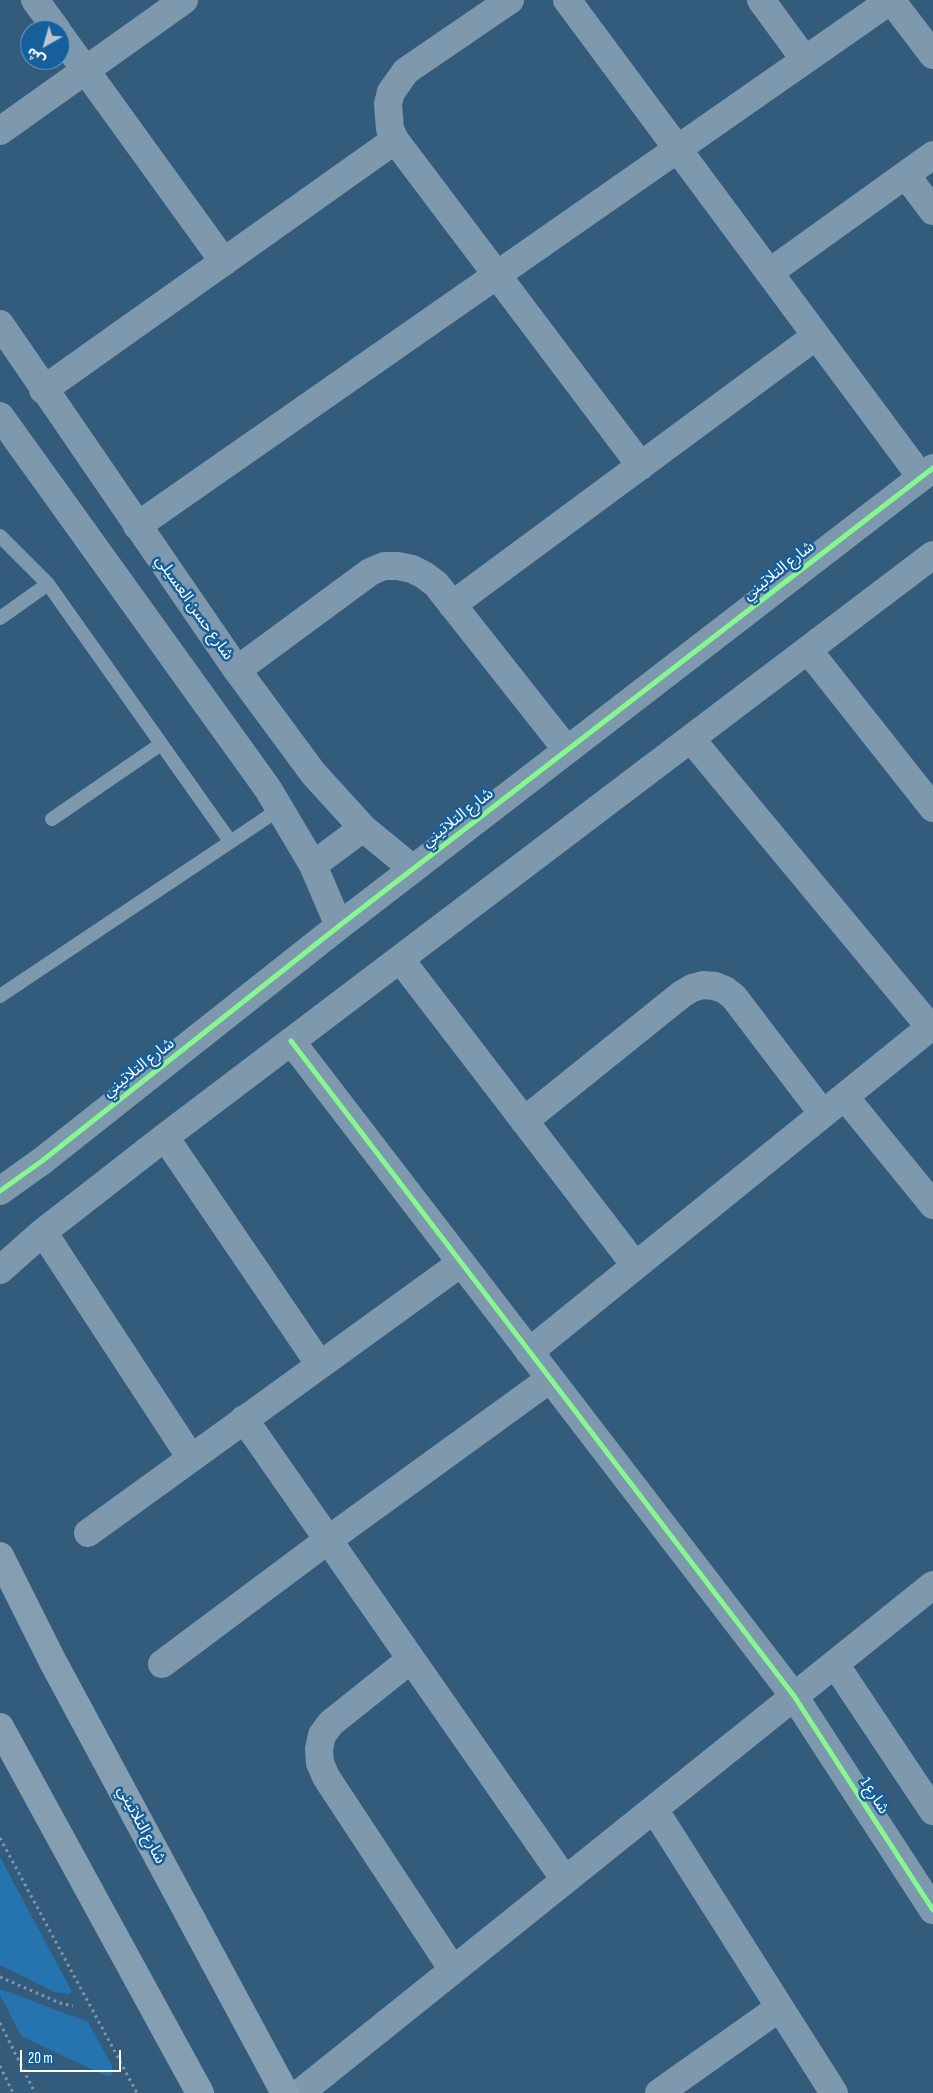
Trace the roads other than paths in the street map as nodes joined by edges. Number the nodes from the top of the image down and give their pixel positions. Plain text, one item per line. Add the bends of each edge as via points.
1 (35, 0) edge
2 (184, 0) edge
3 (510, 0) edge
4 (567, 0) edge
5 (761, 0) edge
6 (50, 20) edge
7 (70, 48) edge
8 (933, 55) edge
9 (805, 60) junction
10 (86, 70) junction
11 (0, 131) edge
12 (395, 140) junction
13 (678, 149) junction
14 (933, 155) edge
15 (906, 174) junction
16 (933, 211) edge
17 (224, 262) junction
18 (770, 272) junction
19 (496, 275) junction
20 (0, 324) edge
21 (816, 336) junction
22 (43, 390) junction
23 (0, 416) edge
24 (641, 466) junction
25 (927, 472) edge
26 (137, 526) junction
27 (0, 536) edge
28 (933, 555) edge
29 (48, 584) junction
30 (452, 605) junction
31 (0, 618) edge
32 (808, 650) junction
33 (237, 670) junction
34 (691, 739) junction
35 (161, 744) junction
36 (567, 750) junction
37 (929, 793) edge
38 (280, 808) junction
39 (52, 820) dead end
40 (363, 828) junction
41 (230, 841) junction
42 (312, 865) junction
43 (413, 869) junction
44 (339, 926) junction
45 (400, 959) junction
46 (0, 996) edge
47 (932, 1026) edge
48 (291, 1041) junction
49 (845, 1096) junction
50 (823, 1114) junction
51 (524, 1121) junction
52 (165, 1136) junction
53 (0, 1190) edge
54 (933, 1205) edge
55 (42, 1232) junction
56 (461, 1263) junction
57 (636, 1266) junction
58 (0, 1270) edge
59 (530, 1352) junction
60 (320, 1365) junction
61 (550, 1379) junction
62 (244, 1419) junction
63 (191, 1458) junction
64 (88, 1534) dead end
65 (328, 1540) junction
66 (0, 1556) edge
67 (933, 1585) edge
68 (410, 1660) junction
69 (162, 1664) dead end
70 (835, 1664) junction
71 (794, 1696) junction
72 (0, 1727) edge
73 (654, 1809) junction
74 (933, 1811) edge
75 (565, 1880) junction
76 (933, 1910) edge
77 (453, 1970) junction
78 (780, 2008) junction
79 (200, 2093) edge
80 (285, 2093) edge
81 (300, 2093) edge
82 (659, 2093) edge
83 (834, 2093) edge

1 - 6 street
2 - 10 street
3 - 12 street via 406,71 388,104
4 - 13 street
5 - 9 street
7 - 10 street
8 - 9 street via 891,0
9 - 13 street
10 - 11 street
10 - 17 street
12 - 17 street
12 - 19 street
13 - 18 street
13 - 19 street
14 - 15 street
15 - 16 street
15 - 18 street
17 - 22 street
18 - 21 street
19 - 24 street
19 - 26 street
20 - 22 street, شارع حسن العسيلي
21 - 24 street
21 - 25 street
22 - 26 street, شارع حسن العسيلي
23 - 38 street
24 - 30 street
25 - 36 street, شارع التلاتيني
26 - 33 street, شارع حسن العسيلي
27 - 29 lane
28 - 32 street
29 - 31 lane
29 - 35 lane
30 - 33 street via 436,584 412,568 384,566 358,580
30 - 36 street
32 - 34 street
32 - 37 street
33 - 40 street, شارع حسن العسيلي via 313,773
34 - 45 street
34 - 47 street
35 - 39 lane
35 - 41 lane
36 - 43 street, شارع التلاتيني
38 - 41 lane
38 - 42 street
40 - 42 street
40 - 43 street, شارع حسن العسيلي
41 - 46 lane
42 - 44 street
43 - 44 street, شارع التلاتيني
44 - 53 street, شارع التلاتيني via 42,1161
45 - 48 street
45 - 51 street
47 - 49 street
48 - 52 street
48 - 56 street, شارع 1
49 - 50 street
49 - 54 street
50 - 51 street via 734,997 715,986 703,985 682,994
50 - 57 street
51 - 57 street
52 - 55 street
52 - 60 street
55 - 58 street
55 - 63 street
56 - 59 street, شارع 1
56 - 60 street
57 - 59 street
59 - 61 street, شارع 1
60 - 62 street
61 - 65 street
61 - 71 street, شارع 1
62 - 63 street
62 - 65 street
63 - 64 street
65 - 68 street
65 - 69 street
66 - 80 main road, شارع التلاتيني via 52,1660
67 - 70 street
68 - 75 street
68 - 77 street via 330,1723 318,1749 326,1776
70 - 71 street
70 - 74 street
71 - 73 street
71 - 76 street, شارع 1
72 - 79 main road
73 - 75 street
73 - 78 street
75 - 77 street
77 - 81 street
78 - 82 street
78 - 83 street

